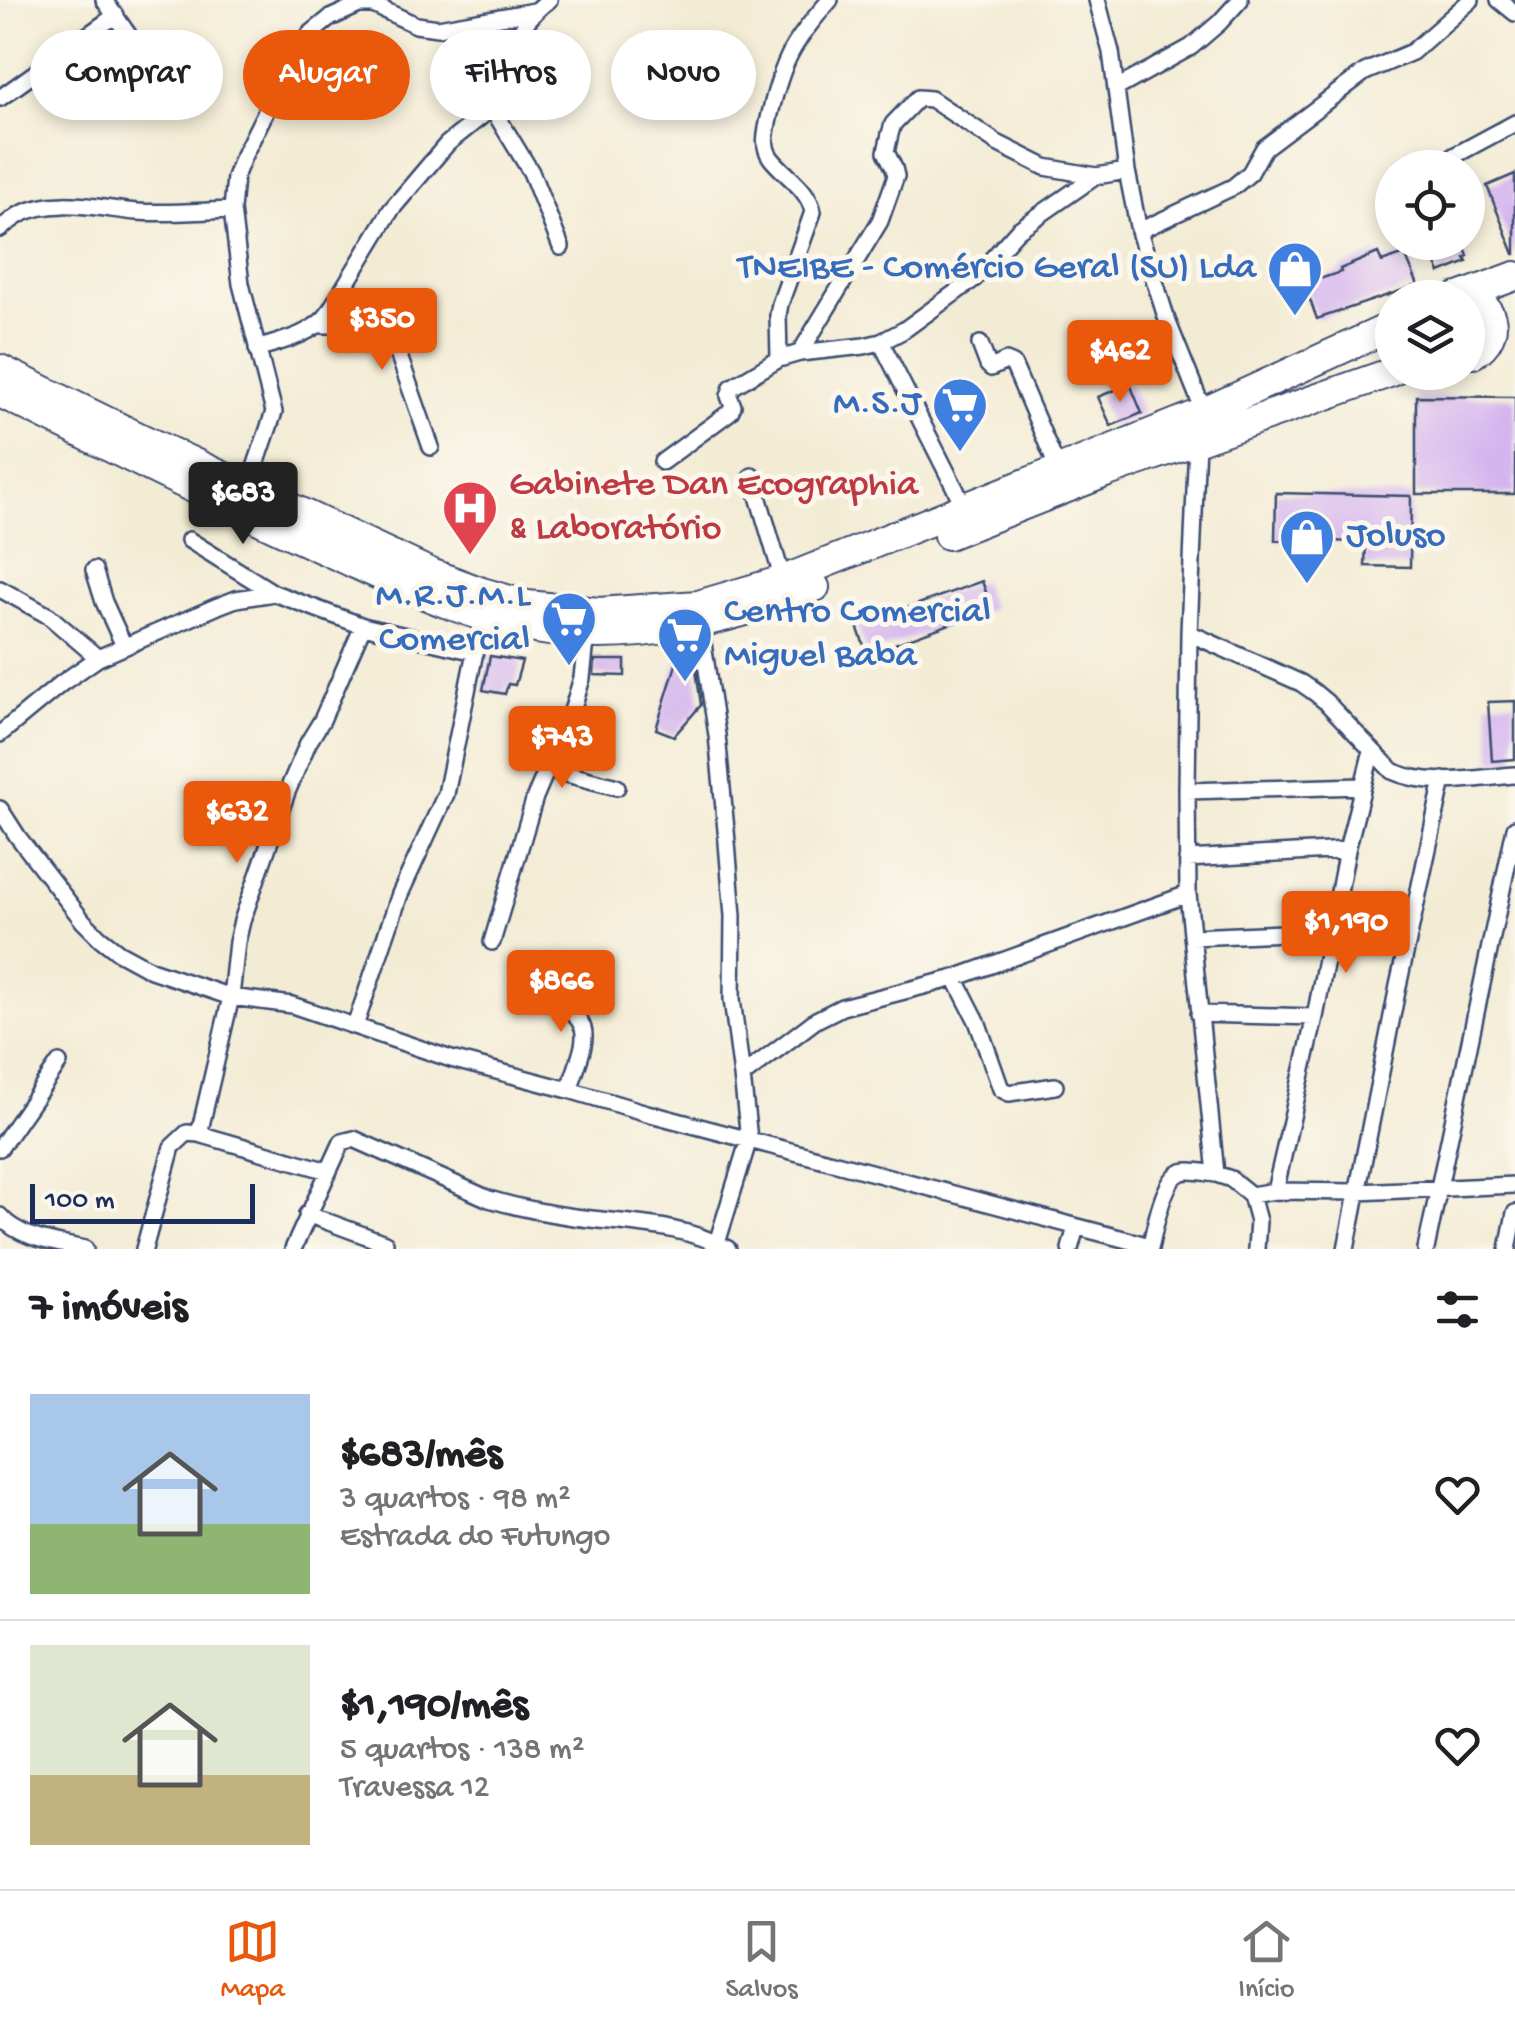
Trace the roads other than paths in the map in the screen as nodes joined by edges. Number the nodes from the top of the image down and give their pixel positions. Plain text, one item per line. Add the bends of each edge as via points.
1 (104, 0) edge
2 (549, 0) edge
3 (830, 0) edge
4 (1097, 0) edge
5 (1240, 0) edge
6 (1471, 0) edge
7 (1500, 0) edge
8 (534, 11) junction
9 (1515, 12) edge
10 (116, 15) junction
11 (126, 30) edge
12 (523, 30) edge
13 (1117, 88) junction
14 (0, 98) edge
15 (477, 120) edge
16 (500, 120) edge
17 (1515, 123) edge
18 (1465, 150) edge
19 (1126, 171) junction
20 (1096, 176) junction
21 (232, 210) junction
22 (0, 229) edge
23 (1139, 231) junction
24 (561, 247) dead end
25 (1515, 276) edge
26 (1485, 287) edge
27 (1485, 309) edge
28 (319, 324) junction
29 (1375, 334) edge
30 (880, 342) junction
31 (980, 344) dead end
32 (1485, 344) edge
33 (1515, 344) edge
34 (257, 349) junction
35 (1485, 351) edge
36 (800, 353) junction
37 (779, 359) junction
38 (0, 369) edge
39 (1375, 378) edge
40 (0, 393) edge
41 (1204, 412) junction
42 (1196, 442) junction
43 (431, 447) dead end
44 (662, 462) dead end
45 (1058, 470) junction
46 (752, 476) dead end
47 (248, 488) junction
48 (965, 508) junction
49 (189, 540) dead end
50 (94, 570) dead end
51 (783, 580) junction
52 (0, 589) edge
53 (274, 593) junction
54 (484, 615) junction
55 (700, 624) junction
56 (363, 626) junction
57 (587, 632) junction
58 (1189, 634) junction
59 (124, 646) junction
60 (474, 652) junction
61 (98, 658) junction
62 (0, 734) edge
63 (1372, 750) junction
64 (547, 768) junction
65 (1515, 775) edge
66 (1443, 780) junction
67 (1362, 786) junction
68 (617, 787) dead end
69 (1186, 791) junction
70 (0, 809) edge
71 (1515, 828) edge
72 (1347, 850) junction
73 (1188, 858) junction
74 (1188, 894) junction
75 (1332, 931) junction
76 (1192, 937) junction
77 (492, 942) dead end
78 (954, 978) junction
79 (538, 984) dead end
80 (231, 996) junction
81 (1199, 1014) junction
82 (1315, 1017) junction
83 (355, 1026) junction
84 (59, 1063) dead end
85 (742, 1076) junction
86 (1055, 1086) dead end
87 (569, 1090) junction
88 (200, 1134) junction
89 (749, 1139) junction
90 (0, 1148) edge
91 (328, 1171) junction
92 (1216, 1174) junction
93 (1515, 1185) edge
94 (1438, 1189) junction
95 (1275, 1192) junction
96 (1357, 1192) junction
97 (1252, 1194) junction
98 (307, 1214) junction
99 (1515, 1214) edge
100 (2, 1226) edge
101 (1076, 1227) junction
102 (385, 1243) dead end
103 (711, 1245) edge
104 (1150, 1248) edge
105 (85, 1249) edge
106 (144, 1249) edge
107 (292, 1249) edge
108 (1070, 1249) edge
109 (1256, 1249) edge
110 (1346, 1249) edge
111 (1426, 1249) edge
112 (1508, 1249) edge

1 - 10 street
2 - 8 street
3 - 37 street via 784,63 764,140 768,155 813,212 780,304
4 - 13 street
5 - 13 street via 1191,47
6 - 23 street via 1412,52 1365,72 1264,148 1233,187
7 - 9 street
8 - 12 street
8 - 21 street via 438,28 373,5 330,18 309,35 262,119 235,177
10 - 11 street
10 - 14 street
13 - 19 street
15 - 28 street via 446,144 391,210
16 - 24 street via 532,172
17 - 18 street
19 - 20 street
19 - 23 street
20 - 30 street via 1018,230 974,278 923,318
20 - 36 street via 1045,166 918,98 890,134 886,152 896,176 880,221
21 - 22 street via 44,207
21 - 34 street
23 - 41 street
25 - 26 highway
27 - 32 highway via 1492,333
28 - 34 street
28 - 43 street via 387,322
29 - 41 highway
30 - 36 street
30 - 48 street
31 - 45 street via 991,368 1013,364
33 - 35 highway
34 - 47 street via 274,412
36 - 37 street
37 - 44 street via 732,388 730,412
38 - 47 highway
39 - 42 highway
40 - 54 highway via 264,523
41 - 45 highway
42 - 55 highway via 778,602
42 - 58 street
45 - 48 highway
46 - 51 street
47 - 51 highway via 430,574 526,604 646,610 698,605
48 - 51 highway
49 - 53 street
50 - 59 street
52 - 61 street via 50,616
53 - 56 street
53 - 59 street via 236,599
54 - 57 highway via 549,631
54 - 60 street
55 - 57 highway
55 - 85 street via 717,735
56 - 60 street
56 - 80 street via 287,792 242,922
57 - 64 street via 582,678
58 - 63 street via 1301,684
58 - 69 street
59 - 61 street
60 - 83 street via 446,794 400,894
61 - 62 street
63 - 66 street via 1392,771
63 - 67 street
64 - 68 street
64 - 77 street
65 - 66 street
66 - 96 street
67 - 69 street
67 - 72 street
69 - 73 street
70 - 80 street via 100,938 150,970
71 - 94 street
72 - 73 street
72 - 75 street
73 - 74 street
74 - 76 street
74 - 78 street
75 - 76 street
75 - 82 street
76 - 81 street
78 - 85 street via 842,1006
78 - 86 street via 1001,1089 1009,1094
79 - 87 street via 579,1016 586,1039
80 - 83 street via 292,1005
80 - 88 street
81 - 82 street
81 - 92 street
82 - 95 street
83 - 87 street
84 - 90 street
85 - 89 street
87 - 89 street
88 - 91 street
88 - 106 street via 187,1134 172,1146
89 - 101 street
89 - 103 street
91 - 98 street
91 - 103 street via 342,1142 354,1139 510,1206 667,1228
92 - 97 street
92 - 104 street via 1181,1172 1172,1179
93 - 94 street
94 - 96 street
94 - 111 street
95 - 96 street
95 - 97 street
96 - 110 street
97 - 109 street
98 - 102 street
98 - 107 street
99 - 112 street
100 - 105 street
101 - 104 street
101 - 108 street

